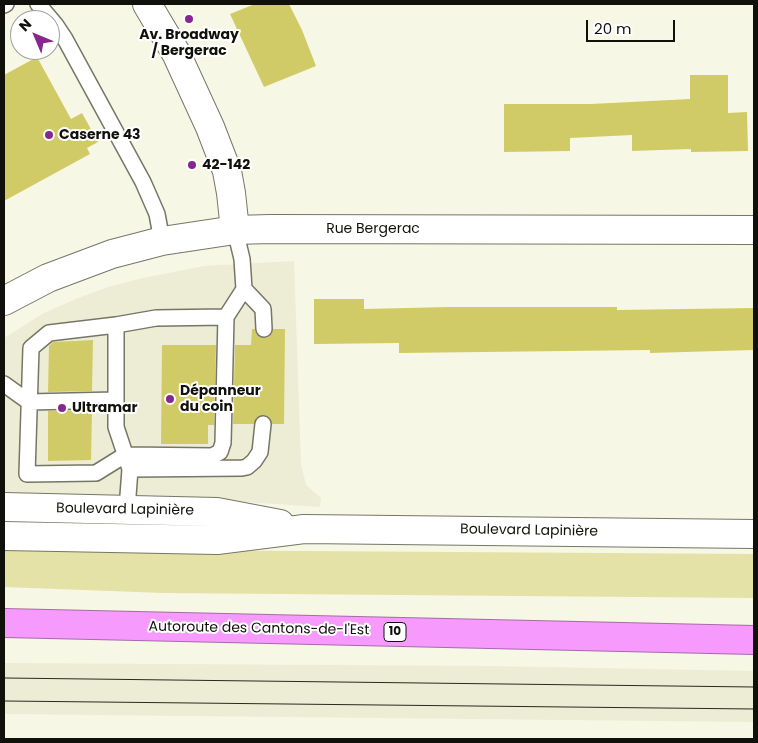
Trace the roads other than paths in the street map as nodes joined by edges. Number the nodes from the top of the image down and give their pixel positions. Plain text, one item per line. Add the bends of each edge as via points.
1 (38, 4) edge
2 (147, 4) edge
3 (235, 230) junction
4 (754, 230) edge
5 (162, 241) junction
6 (244, 289) junction
7 (4, 301) edge
8 (226, 317) junction
9 (116, 325) junction
10 (264, 329) dead end
11 (4, 384) edge
12 (115, 400) junction
13 (29, 402) junction
14 (263, 424) dead end
15 (128, 462) junction
16 (4, 507) edge
17 (127, 509) junction
18 (304, 529) junction
19 (754, 534) edge
20 (4, 536) edge
21 (4, 622) edge
22 (754, 640) edge

1 - 5 lane via 65,39 143,182 157,214
2 - 3 main road via 176,53 210,127 228,176
3 - 4 main road, Rue Bergerac
3 - 5 main road, Rue Bergerac
3 - 6 lane via 242,259
5 - 7 main road, Rue Bergerac via 80,264
6 - 8 lane
6 - 10 lane via 263,309
8 - 9 lane via 156,318
8 - 15 lane via 223,444 220,452 212,456
9 - 12 lane
9 - 13 lane via 49,334 31,348
11 - 13 lane
12 - 13 lane
12 - 15 lane via 116,427
13 - 15 lane via 27,474 96,473
14 - 15 lane via 260,452 247,467
15 - 17 lane
16 - 17 main road, Boulevard Lapinière
17 - 18 main road, Boulevard Lapinière via 216,512
18 - 19 main road, Boulevard Lapinière
18 - 20 main road, Boulevard Lapinière via 217,540
21 - 22 highway, Autoroute des Cantons-de-l'Est / 10

